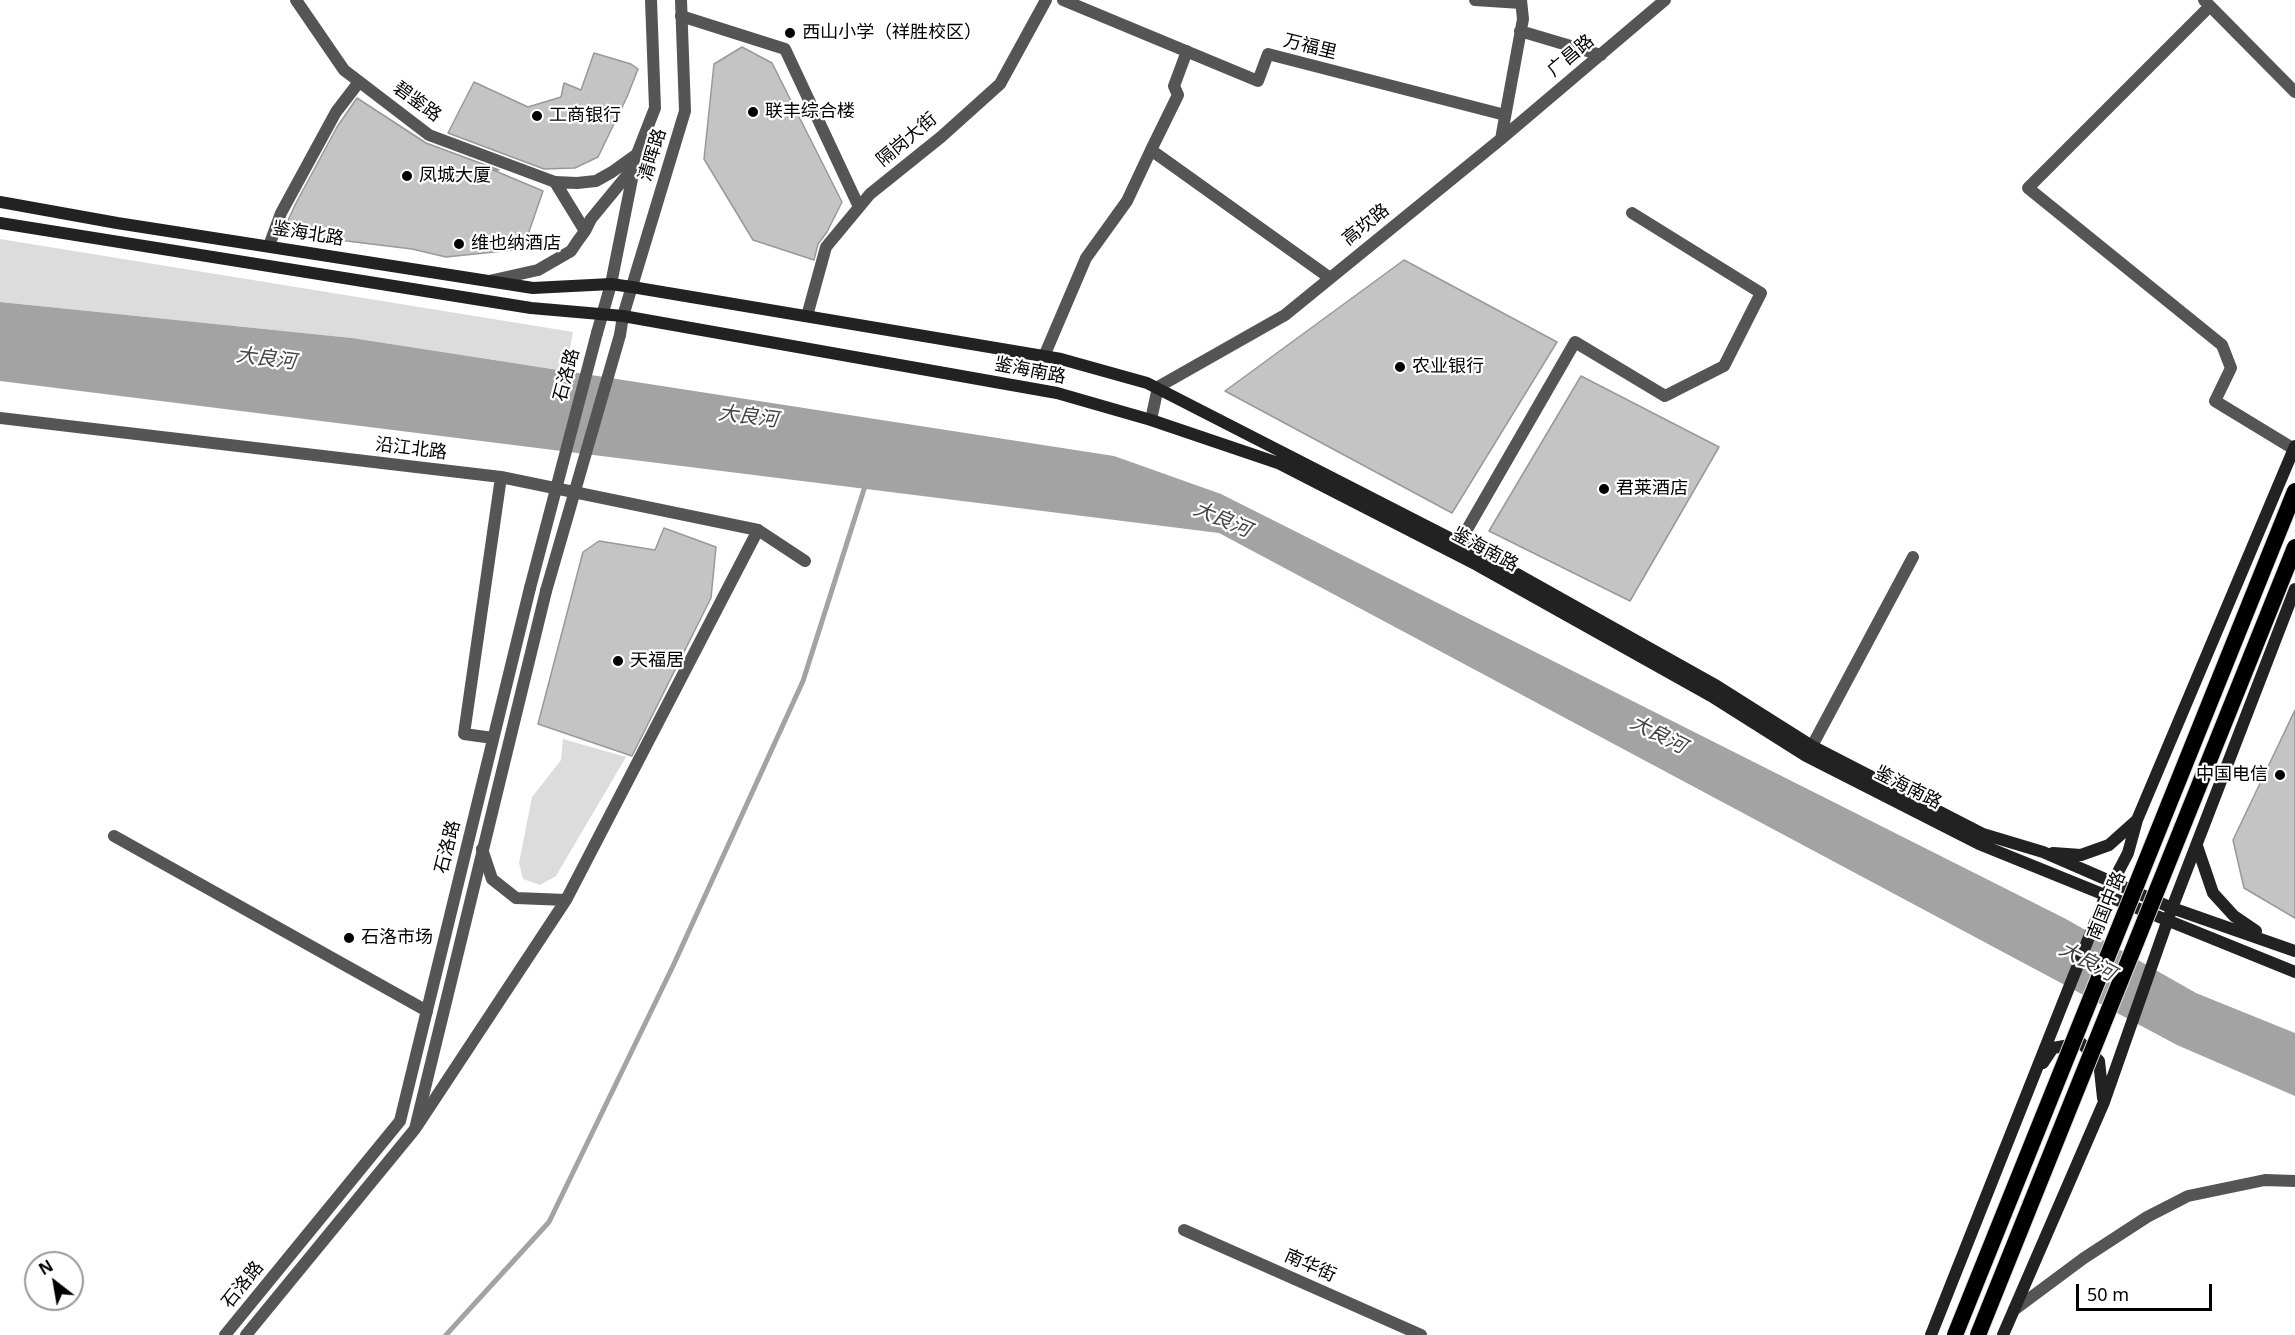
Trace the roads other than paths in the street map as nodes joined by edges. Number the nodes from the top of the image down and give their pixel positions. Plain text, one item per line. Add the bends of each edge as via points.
1 (296, 0) edge
2 (651, 0) edge
3 (681, 0) edge
4 (1046, 0) edge
5 (1063, 0) edge
6 (1475, 0) edge
7 (1665, 0) edge
8 (1521, 2) edge
9 (2207, 3) edge
10 (681, 16) junction
11 (1520, 31) junction
12 (1187, 51) junction
13 (1601, 55) junction
14 (359, 82) junction
15 (2295, 92) edge
16 (1505, 115) junction
17 (1501, 139) junction
18 (1151, 150) junction
19 (637, 154) junction
20 (634, 167) junction
21 (555, 182) junction
22 (0, 202) edge
23 (859, 207) junction
24 (1632, 213) dead end
25 (0, 223) edge
26 (585, 231) junction
27 (270, 243) dead end
28 (1330, 278) junction
29 (487, 281) junction
30 (611, 284) junction
31 (632, 287) junction
32 (603, 315) junction
33 (623, 316) junction
34 (807, 316) junction
35 (1045, 354) dead end
36 (1158, 387) junction
37 (0, 418) edge
38 (1151, 420) junction
39 (2294, 448) edge
40 (501, 477) junction
41 (2295, 491) edge
42 (758, 530) junction
43 (2295, 547) edge
44 (1456, 548) junction
45 (1914, 557) dead end
46 (805, 561) dead end
47 (2294, 597) edge
48 (493, 738) junction
49 (1812, 746) junction
50 (2137, 820) junction
51 (114, 836) dead end
52 (2197, 846) junction
53 (482, 849) junction
54 (2043, 852) junction
55 (2112, 881) junction
56 (2105, 897) junction
57 (566, 900) junction
58 (2172, 908) junction
59 (2167, 922) junction
60 (2272, 941) junction
61 (2295, 951) edge
62 (2295, 972) edge
63 (427, 1011) junction
64 (2030, 1082) junction
65 (2104, 1102) junction
66 (415, 1129) junction
67 (2295, 1181) edge
68 (1184, 1230) dead end
69 (2014, 1310) junction
70 (225, 1335) edge
71 (246, 1335) edge
72 (1421, 1335) edge
73 (1931, 1335) edge
74 (1955, 1335) edge
75 (1978, 1335) edge
76 (2004, 1335) edge

1 - 14 street, 碧鉴路 via 344,70
2 - 19 street, 清晖路 via 655,108
3 - 10 street, 清晖路
4 - 23 street, 隔岗大街 via 1000,84
5 - 12 street, 万福里
6 - 8 street
7 - 13 street, 广昌路
8 - 11 street
9 - 15 street
9 - 39 street via 2028,188 2222,345 2231,368 2216,401
10 - 23 street via 785,49
10 - 31 street, 清晖路 via 685,111
11 - 13 street
11 - 16 street
12 - 16 street, 万福里 via 1258,81 1268,54
12 - 18 street via 1174,86 1178,95
13 - 17 street, 广昌路
14 - 21 street, 碧鉴路 via 429,135
14 - 27 street via 336,112 281,213
16 - 17 street
17 - 28 street, 高坎路
18 - 28 street
18 - 35 street via 1127,201 1086,258
19 - 20 street, 清晖路
19 - 21 street via 596,181
20 - 26 street
20 - 30 street, 清晖路
21 - 26 street
22 - 29 main road, 鉴海北路
23 - 34 street, 隔岗大街 via 826,247
24 - 44 street via 1761,293 1724,366 1665,396 1575,342
25 - 32 main road via 531,308
26 - 29 street via 571,252 538,270
28 - 36 street, 高坎路 via 1285,315
29 - 30 main road, 鉴海北路 via 533,288
30 - 31 main road, 鉴海南路
30 - 32 street, 清晖路
31 - 33 street, 清晖路
31 - 34 main road, 鉴海南路
32 - 33 main road, 鉴海南路
32 - 48 street, 石洛路, bridge
33 - 38 main road, 鉴海南路 via 1057,393
33 - 53 street, 石洛路, bridge via 546,591
34 - 36 main road, 鉴海南路 via 1061,359
36 - 38 street
36 - 44 main road, 鉴海南路
37 - 40 street, 沿江北路
38 - 44 main road, 鉴海南路 via 1278,463
39 - 50 main road, 南国中路
40 - 42 street, 沿江北路
40 - 48 street via 464,734
41 - 74 highway, 南国中路, bridge
42 - 46 street, 沿江北路
42 - 57 street
43 - 75 highway, bridge
44 - 49 main road, 鉴海南路 via 1717,686
44 - 56 main road, 鉴海南路 via 1711,696 1806,756 1978,844
45 - 49 street
47 - 52 main road
48 - 63 street, 石洛路
49 - 54 main road, 鉴海南路 via 1983,834
50 - 54 main road via 2109,845 2087,853
50 - 55 main road, 南国中路 via 2128,853
51 - 63 street
52 - 58 main road
52 - 60 main road via 2213,893 2234,916
53 - 57 street via 492,879 516,898
53 - 66 street, 石洛路
54 - 55 main road, 鉴海南路
55 - 56 main road, 南国中路
55 - 58 main road, 鉴海南路
56 - 59 main road, 鉴海南路
56 - 64 main road, 南国中路
57 - 66 street
58 - 59 main road
58 - 60 main road, 鉴海南路
59 - 62 main road, 鉴海南路
59 - 65 main road
60 - 61 main road, 鉴海南路
63 - 70 street, 石洛路 via 400,1121
64 - 65 main road via 2053,1048 2081,1043 2099,1061
64 - 73 main road, 南国中路
65 - 69 main road
66 - 71 street, 石洛路
67 - 69 street via 2265,1180 2188,1196 2084,1258
68 - 72 street, 南华街
69 - 76 main road

